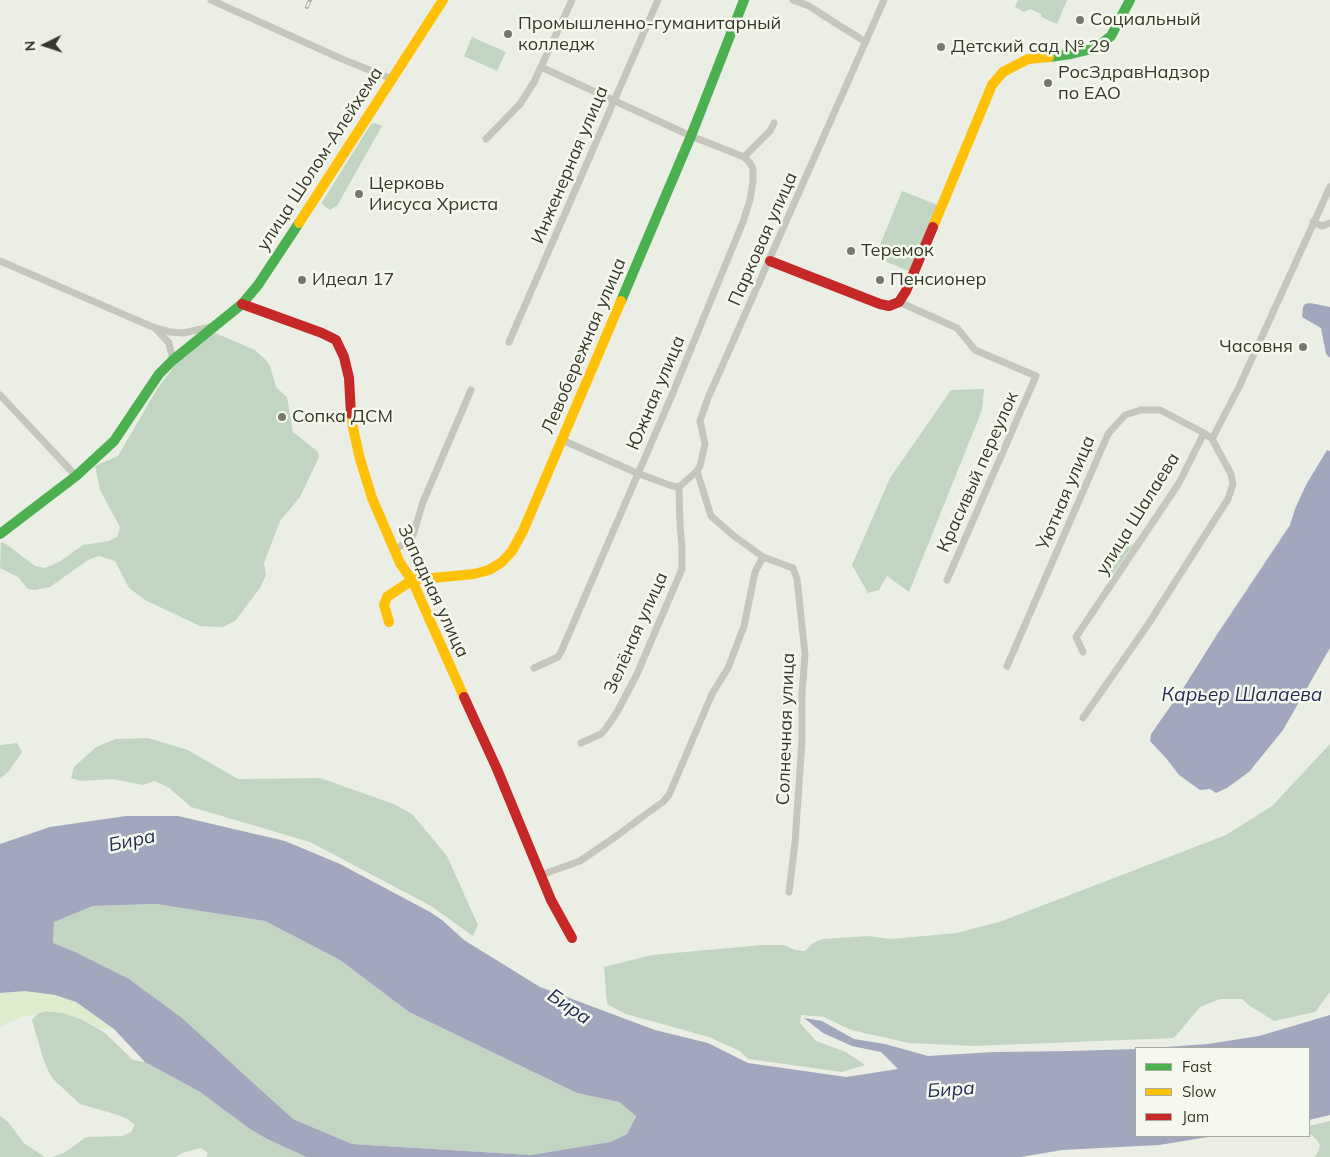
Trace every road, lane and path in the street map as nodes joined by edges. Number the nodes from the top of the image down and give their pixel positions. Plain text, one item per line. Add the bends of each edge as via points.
1 (211, 0) edge
2 (443, 0) edge
3 (572, 0) edge
4 (658, 0) edge
5 (744, 0) edge
6 (793, 0) edge
7 (884, 0) edge
8 (1130, 0) edge
9 (866, 42) junction
10 (541, 67) junction
11 (392, 79) junction
12 (614, 101) junction
13 (774, 123) dead end
14 (691, 136) junction
15 (486, 139) dead end
16 (744, 157) junction
17 (1329, 190) edge
18 (1313, 222) junction
19 (1330, 223) edge
20 (770, 261) junction
21 (0, 262) edge
22 (899, 302) junction
23 (242, 304) junction
24 (214, 327) junction
25 (155, 328) junction
26 (509, 342) dead end
27 (173, 360) junction
28 (471, 390) dead end
29 (0, 395) edge
30 (1204, 433) junction
31 (1212, 439) junction
32 (562, 440) junction
33 (697, 471) junction
34 (637, 473) junction
35 (76, 476) junction
36 (679, 487) junction
37 (0, 534) edge
38 (395, 550) junction
39 (763, 557) junction
40 (412, 580) junction
41 (947, 580) dead end
42 (389, 622) dead end
43 (1084, 652) dead end
44 (1007, 666) dead end
45 (534, 668) dead end
46 (1083, 718) dead end
47 (581, 743) dead end
48 (541, 875) junction
49 (788, 892) dead end
50 (572, 938) dead end

1 - 11 street
2 - 11 street, улица Шолом-Алейхема
3 - 10 street
4 - 12 street, Инженерная улица
5 - 14 street, Левобережная улица
6 - 9 street via 809,6
7 - 9 street, Парковая улица
8 - 22 street via 1111,36 1096,48 1028,59 1003,72 992,85
9 - 20 street, Парковая улица
10 - 12 street
10 - 15 street via 520,104
11 - 23 street, улица Шолом-Алейхема via 258,285
12 - 14 street
12 - 26 street, Инженерная улица
13 - 16 street
14 - 16 street
14 - 32 street, Левобережная улица
16 - 34 street, Южная улица via 753,170 753,181 743,222
17 - 18 street
18 - 19 street via 1322,226
18 - 31 street via 1239,387
20 - 22 street via 880,304 889,306
20 - 33 street, Парковая улица via 700,421 705,444
21 - 25 street
22 - 41 street, Красивый переулок via 958,328 975,350 1036,376
23 - 24 street, улица Шолом-Алейхема
23 - 38 street, Западная улица via 336,340 349,378 353,428 365,477
24 - 25 street via 183,333
24 - 27 street, улица Шолом-Алейхема
25 - 27 street via 169,343
27 - 35 street, улица Шолом-Алейхема via 159,374 114,441
28 - 38 street via 423,502 412,538
29 - 35 street
30 - 31 street
30 - 43 street, улица Шалаева via 1179,483 1076,637
30 - 44 street, Уютная улица via 1160,410 1141,410 1126,415 1108,434
31 - 46 street via 1231,474 1233,484 1228,499 1149,623
32 - 34 street
32 - 40 street, Левобережная улица via 523,531 502,562 490,570 474,574
33 - 36 street
33 - 39 street via 711,516
34 - 36 street
34 - 45 street, Южная улица via 561,652 558,657
35 - 37 street, улица Шолом-Алейхема
36 - 47 street, Зелёная улица via 682,569 617,712 601,734
38 - 40 street, Западная улица
39 - 48 street via 755,572 744,626 728,668 712,694 669,795 618,836 580,860
39 - 49 street, Солнечная улица via 793,568 797,578 805,654 795,843
40 - 42 street, Левобережная улица via 387,597 384,605
40 - 48 street, Западная улица
48 - 50 street, Западная улица

